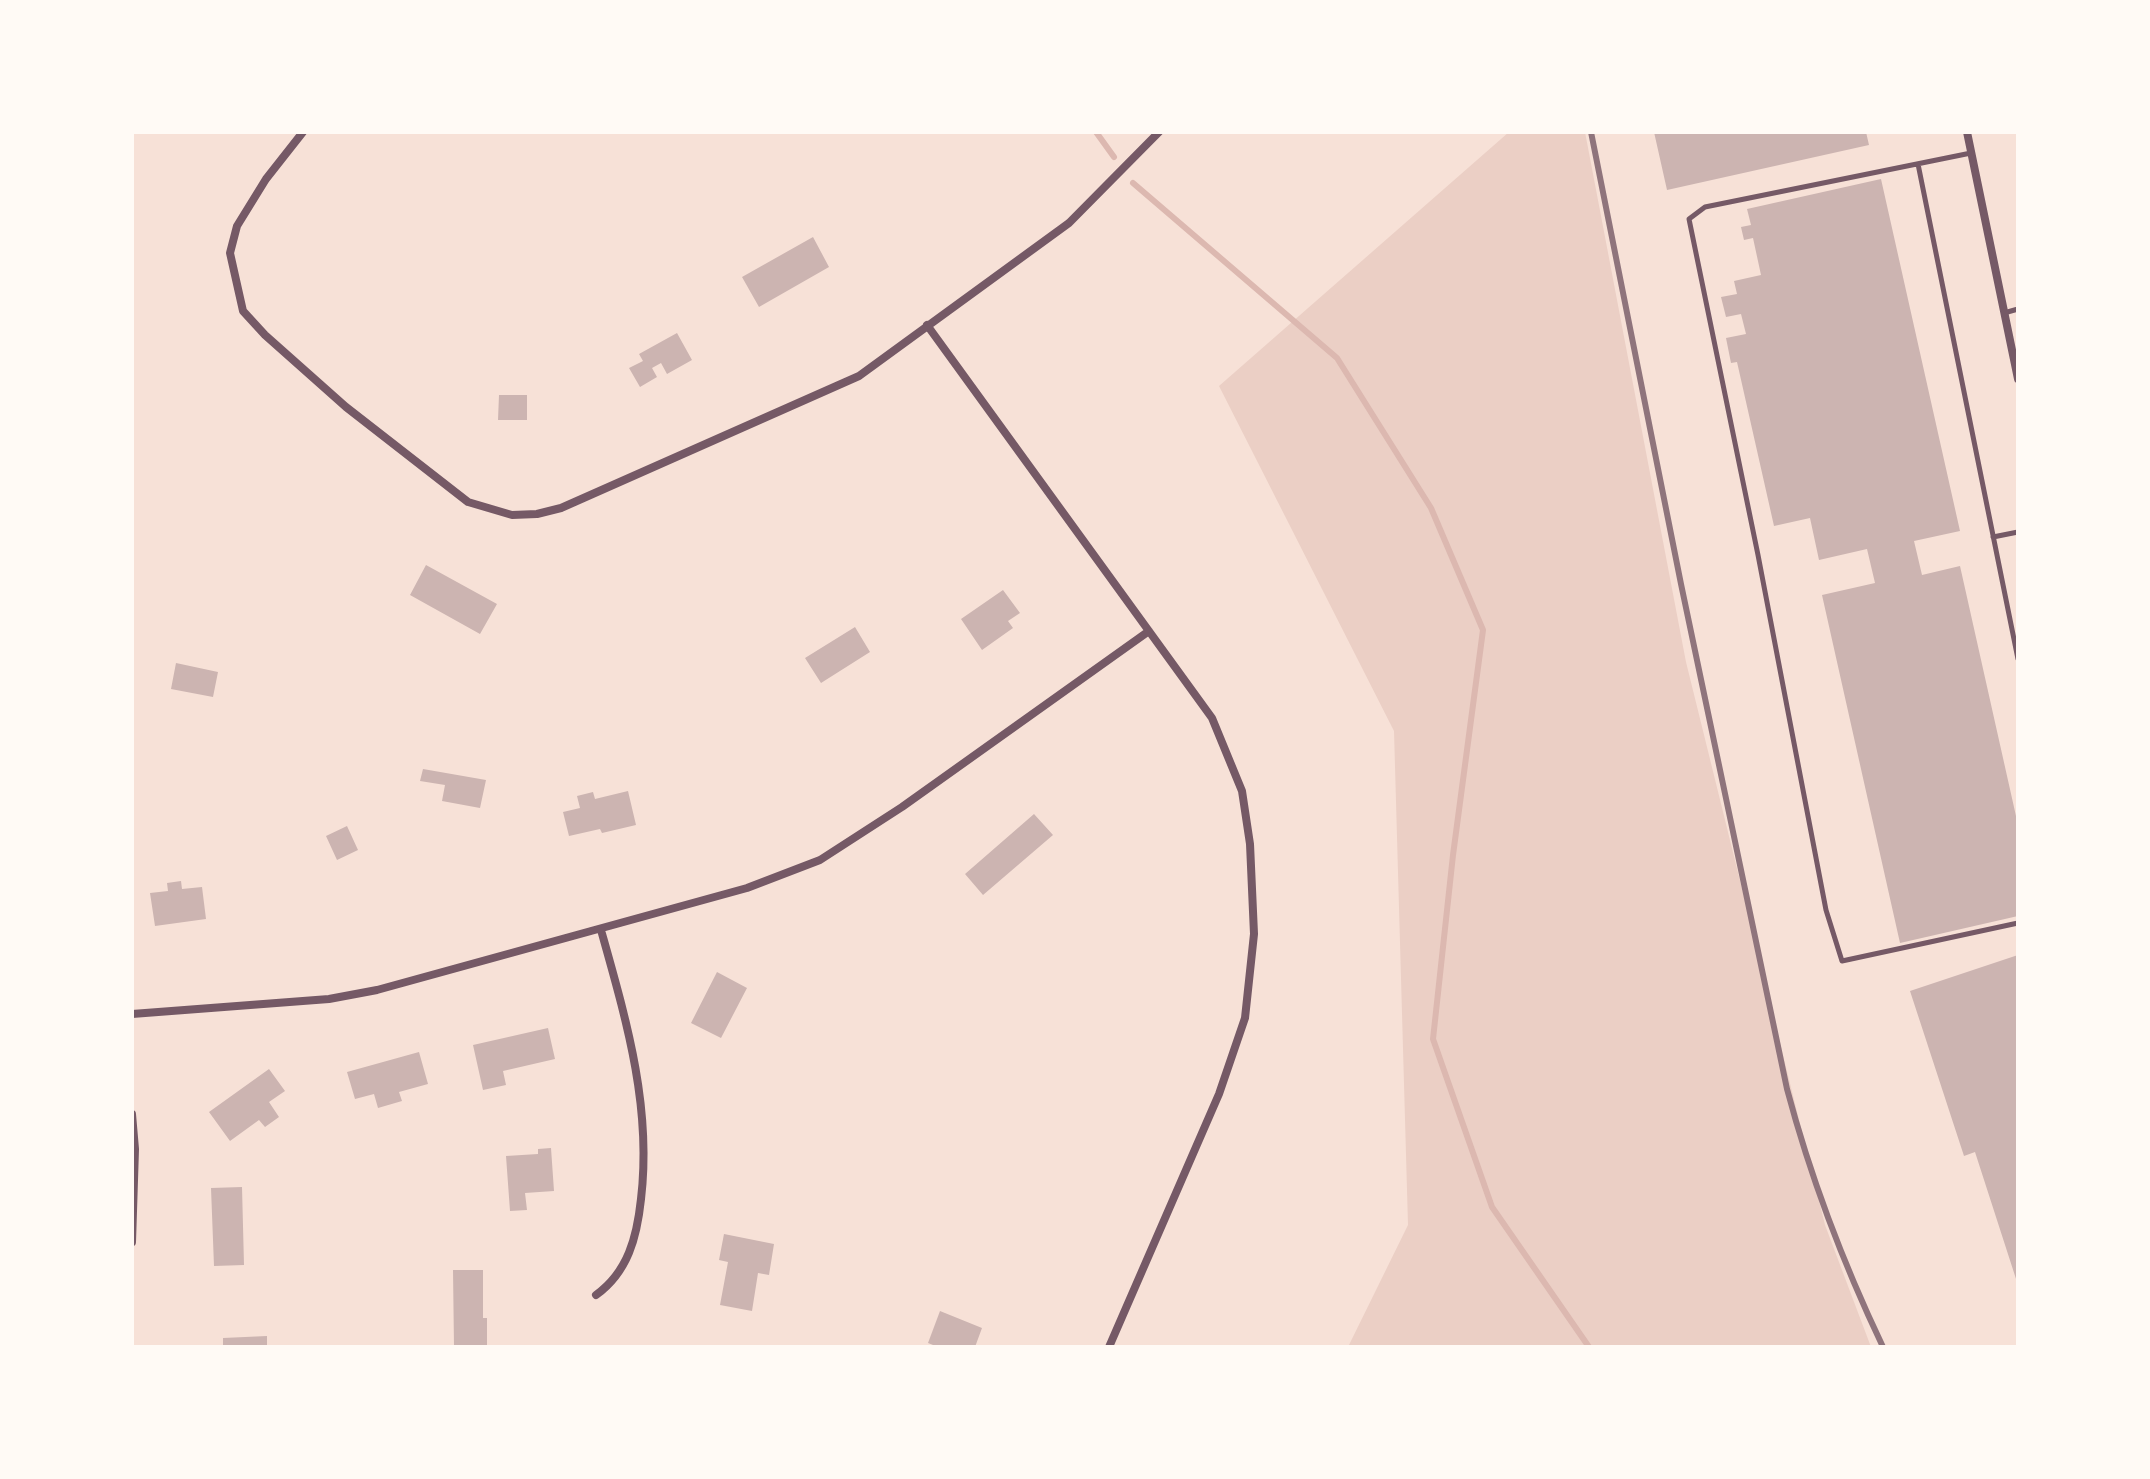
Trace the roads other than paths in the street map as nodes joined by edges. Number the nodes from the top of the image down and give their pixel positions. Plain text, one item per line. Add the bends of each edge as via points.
1 (303, 132) edge
2 (1159, 132) edge
3 (1967, 132) edge
4 (1972, 153) junction
5 (1918, 164) junction
6 (2018, 309) edge
7 (2004, 313) junction
8 (927, 325) junction
9 (2018, 379) edge
10 (2018, 532) edge
11 (1993, 537) junction
12 (1149, 631) junction
13 (2018, 659) edge
14 (2018, 923) edge
15 (601, 930) junction
16 (132, 1014) edge
17 (132, 1114) edge
18 (132, 1242) edge
19 (596, 1295) dead end
20 (1109, 1347) edge

1 - 8 street via 237,226 230,253 243,311 346,407 468,502 512,515 561,508 859,376
2 - 8 street via 1069,223
3 - 4 street
4 - 5 lane
4 - 7 street
5 - 11 lane
5 - 14 lane via 1705,207 1689,219 1826,910 1842,961
6 - 7 lane
7 - 9 street
8 - 12 street
10 - 11 lane
11 - 13 lane
12 - 15 street via 820,860 747,888
12 - 20 street via 1212,718 1242,791 1254,934 1245,1018 1219,1094
15 - 16 street via 341,997
15 - 19 street via 633,1048 645,1170 638,1228 625,1264
17 - 18 street

